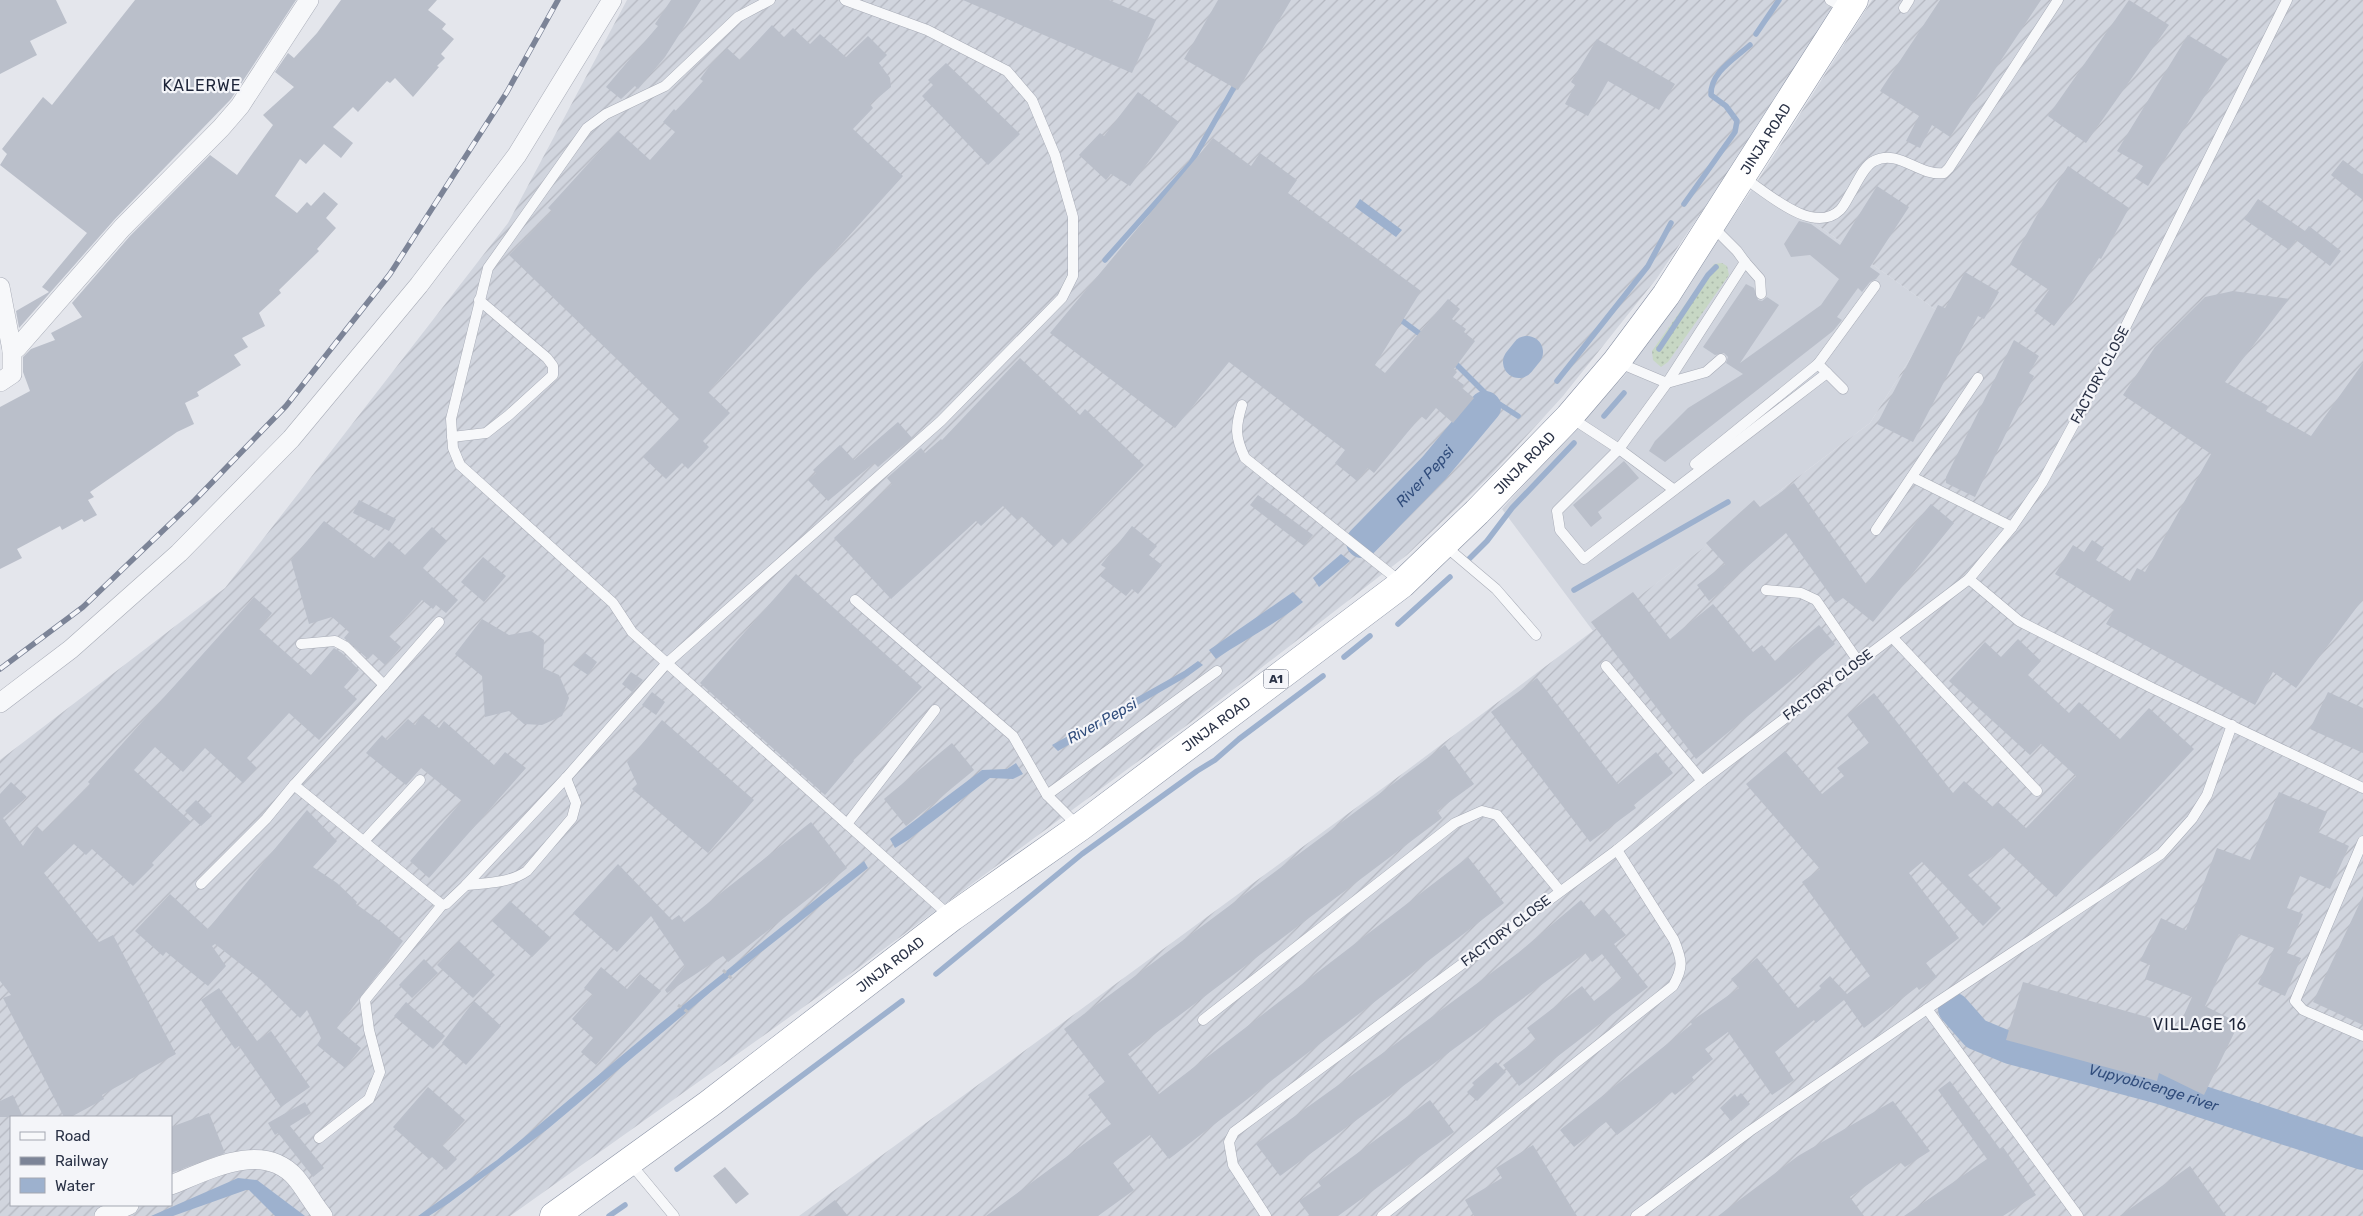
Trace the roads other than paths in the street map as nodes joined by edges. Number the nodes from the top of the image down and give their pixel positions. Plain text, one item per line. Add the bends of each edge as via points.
1 (309, 0) edge
2 (612, 0) edge
3 (770, 0) edge
4 (845, 0) edge
5 (2058, 0) edge
6 (2287, 0) edge
7 (1844, 3) edge
8 (1741, 176) junction
9 (1710, 224) junction
10 (1745, 262) junction
11 (1876, 286) dead end
12 (0, 287) edge
13 (1762, 294) dead end
14 (479, 300) junction
15 (12, 350) junction
16 (1721, 360) dead end
17 (1616, 362) junction
18 (1818, 364) junction
19 (1826, 373) junction
20 (1978, 378) dead end
21 (0, 382) edge
22 (1668, 383) junction
23 (1843, 389) dead end
24 (1242, 405) dead end
25 (1569, 417) junction
26 (452, 436) junction
27 (1619, 449) junction
28 (1912, 477) junction
29 (1671, 488) junction
30 (2012, 527) junction
31 (1876, 530) dead end
32 (1443, 544) junction
33 (1968, 579) junction
34 (1402, 584) junction
35 (1766, 590) dead end
36 (856, 600) dead end
37 (440, 622) dead end
38 (1536, 635) dead end
39 (1893, 638) junction
40 (301, 644) dead end
41 (1858, 661) junction
42 (666, 664) junction
43 (1606, 666) dead end
44 (1217, 671) dead end
45 (384, 685) junction
46 (0, 703) edge
47 (935, 710) dead end
48 (2232, 725) junction
49 (566, 778) junction
50 (420, 780) dead end
51 (1702, 781) junction
52 (294, 785) junction
53 (2363, 788) edge
54 (2037, 790) dead end
55 (1047, 795) junction
56 (847, 824) junction
57 (1080, 827) junction
58 (364, 841) junction
59 (2363, 841) edge
60 (1617, 850) junction
61 (202, 884) dead end
62 (466, 885) junction
63 (1560, 892) junction
64 (442, 906) junction
65 (952, 917) junction
66 (1927, 1009) junction
67 (1203, 1020) dead end
68 (2363, 1036) edge
69 (319, 1138) dead end
70 (630, 1162) junction
71 (172, 1185) edge
72 (126, 1206) edge
73 (320, 1213) edge
74 (104, 1216) edge
75 (554, 1216) edge
76 (674, 1216) edge
77 (1266, 1216) edge
78 (1382, 1216) edge
79 (1636, 1216) edge
80 (2078, 1216) edge

1 - 15 street via 253,87 221,128 122,228
2 - 46 street via 517,155 420,285 291,439 178,554 71,649
3 - 14 lane via 738,17 665,86 606,114 587,128 488,268
4 - 42 lane via 927,30 1007,71 1032,100 1056,155 1073,217 1073,276 1062,298 941,421
5 - 8 lane via 1944,173 1932,173 1892,158 1874,161 1840,210 1822,218 1799,214
6 - 30 lane, FACTORY CLOSE via 2115,348 2042,483
7 - 8 highway, JINJA ROAD / A1
8 - 9 highway, JINJA ROAD / A1
9 - 10 lane
9 - 17 highway, JINJA ROAD / A1 via 1666,295
10 - 13 lane via 1760,279
10 - 22 lane
11 - 18 lane
12 - 15 street
14 - 26 lane via 471,345 451,419
14 - 26 lane via 547,358 554,366 553,375 486,433
15 - 21 street via 12,374
16 - 22 lane via 1706,372
17 - 22 lane
17 - 25 highway, JINJA ROAD / A1
18 - 19 lane
18 - 29 lane
19 - 23 lane
19 - 29 lane
20 - 28 lane
22 - 27 lane
24 - 34 lane via 1236,424 1245,458
25 - 27 lane
25 - 32 highway, JINJA ROAD / A1
26 - 42 lane via 460,465 613,604 632,632
27 - 29 lane
27 - 29 lane via 1557,511 1560,530 1584,559
28 - 30 lane
28 - 31 lane
30 - 33 lane, FACTORY CLOSE
32 - 34 highway, JINJA ROAD / A1
32 - 38 lane via 1496,589
33 - 39 lane, FACTORY CLOSE
33 - 48 lane via 2019,621
34 - 57 highway, JINJA ROAD / A1
35 - 41 lane via 1801,593 1816,600
36 - 55 lane via 1013,736
37 - 45 lane
39 - 41 lane, FACTORY CLOSE
39 - 54 lane
40 - 45 lane via 335,641 346,647
41 - 51 lane, FACTORY CLOSE
42 - 49 lane
42 - 56 lane
43 - 51 lane
44 - 55 lane
45 - 52 lane
47 - 56 lane
48 - 53 lane
48 - 66 lane via 2207,795 2192,819 2161,854
49 - 62 lane
49 - 62 lane via 576,803 572,818 527,871 513,878
50 - 58 lane
51 - 60 lane, FACTORY CLOSE
52 - 58 lane
52 - 61 lane via 266,819
55 - 57 lane
56 - 65 lane
57 - 65 highway, JINJA ROAD / A1
58 - 64 lane
59 - 68 lane via 2295,1001 2303,1010
60 - 63 lane, FACTORY CLOSE
60 - 78 lane via 1674,940 1682,971 1673,986
62 - 64 lane
63 - 67 lane via 1497,815 1482,811 1455,823
63 - 77 lane, FACTORY CLOSE via 1234,1132 1229,1142 1233,1164
64 - 69 lane via 365,1000 380,1072 369,1099
65 - 70 highway, JINJA ROAD / A1
66 - 79 lane
66 - 80 lane
70 - 75 highway, JINJA ROAD / A1
70 - 76 lane
71 - 73 street via 244,1158 268,1159 295,1177
72 - 74 street

